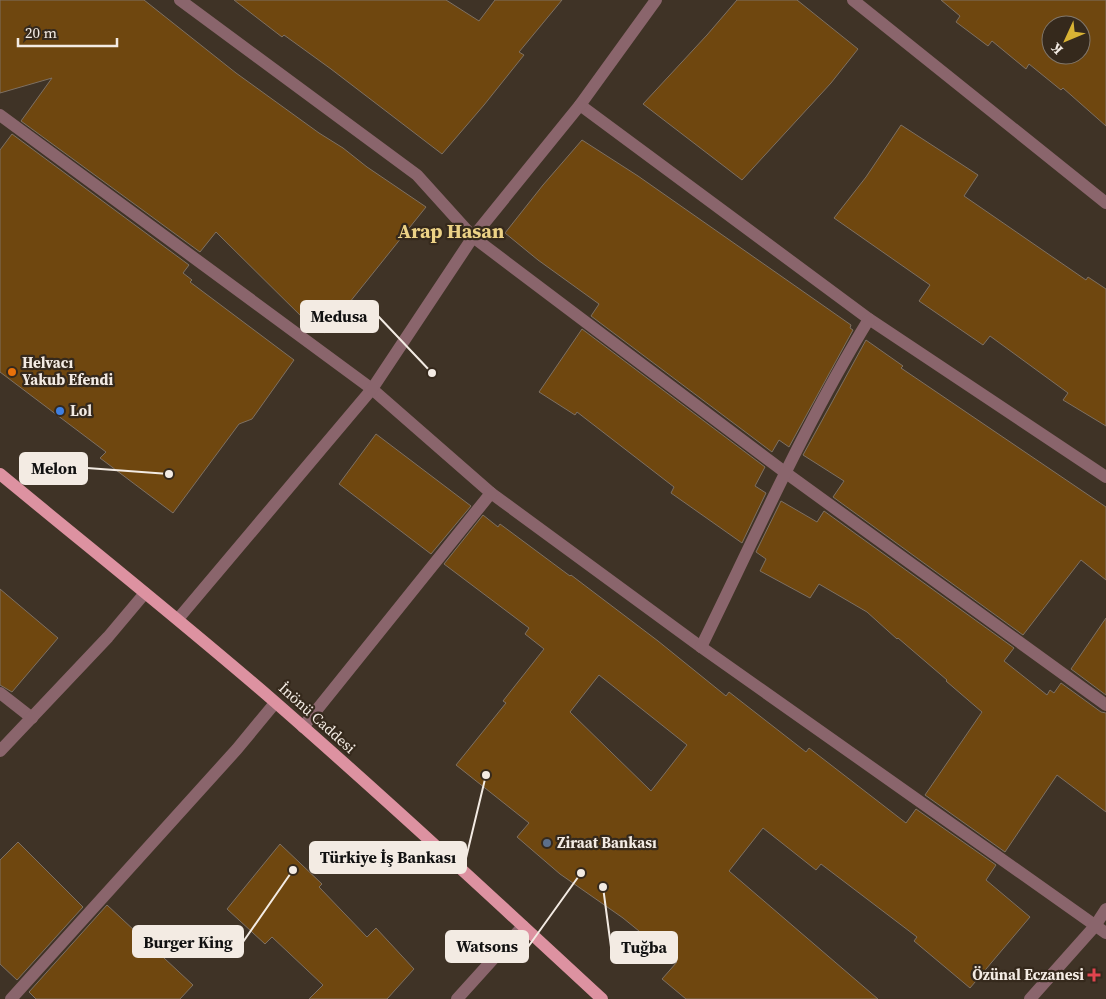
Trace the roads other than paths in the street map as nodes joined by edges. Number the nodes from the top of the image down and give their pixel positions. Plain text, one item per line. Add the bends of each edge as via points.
1 (180, 0) edge
2 (656, 0) edge
3 (853, 0) edge
4 (580, 105) junction
5 (0, 115) edge
6 (1106, 203) edge
7 (473, 237) junction
8 (869, 319) junction
9 (372, 389) junction
10 (786, 473) junction
11 (0, 474) edge
12 (1106, 477) edge
13 (491, 493) junction
14 (145, 593) junction
15 (178, 619) junction
16 (701, 647) junction
17 (0, 693) edge
18 (276, 702) junction
19 (1106, 705) edge
20 (32, 718) junction
21 (303, 727) junction
22 (0, 751) edge
23 (1106, 909) edge
24 (523, 926) junction
25 (1101, 929) edge
26 (11, 999) edge
27 (457, 999) edge
28 (602, 999) edge
29 (1030, 999) edge

1 - 7 street via 417,175
2 - 4 street
3 - 6 street
4 - 7 street
4 - 8 street
5 - 9 street
7 - 9 street
7 - 10 street
8 - 10 street
8 - 12 street
9 - 13 street
9 - 15 street
10 - 16 street
10 - 19 street
11 - 14 main road, İnönü Caddesi
13 - 16 street
13 - 21 street
14 - 15 main road, İnönü Caddesi
14 - 20 street
15 - 18 main road, İnönü Caddesi
16 - 25 street
17 - 20 street
18 - 21 main road, İnönü Caddesi
18 - 26 street via 237,750
20 - 22 street
21 - 24 main road, İnönü Caddesi
23 - 25 street
24 - 27 street
24 - 28 main road, İnönü Caddesi
25 - 29 street

